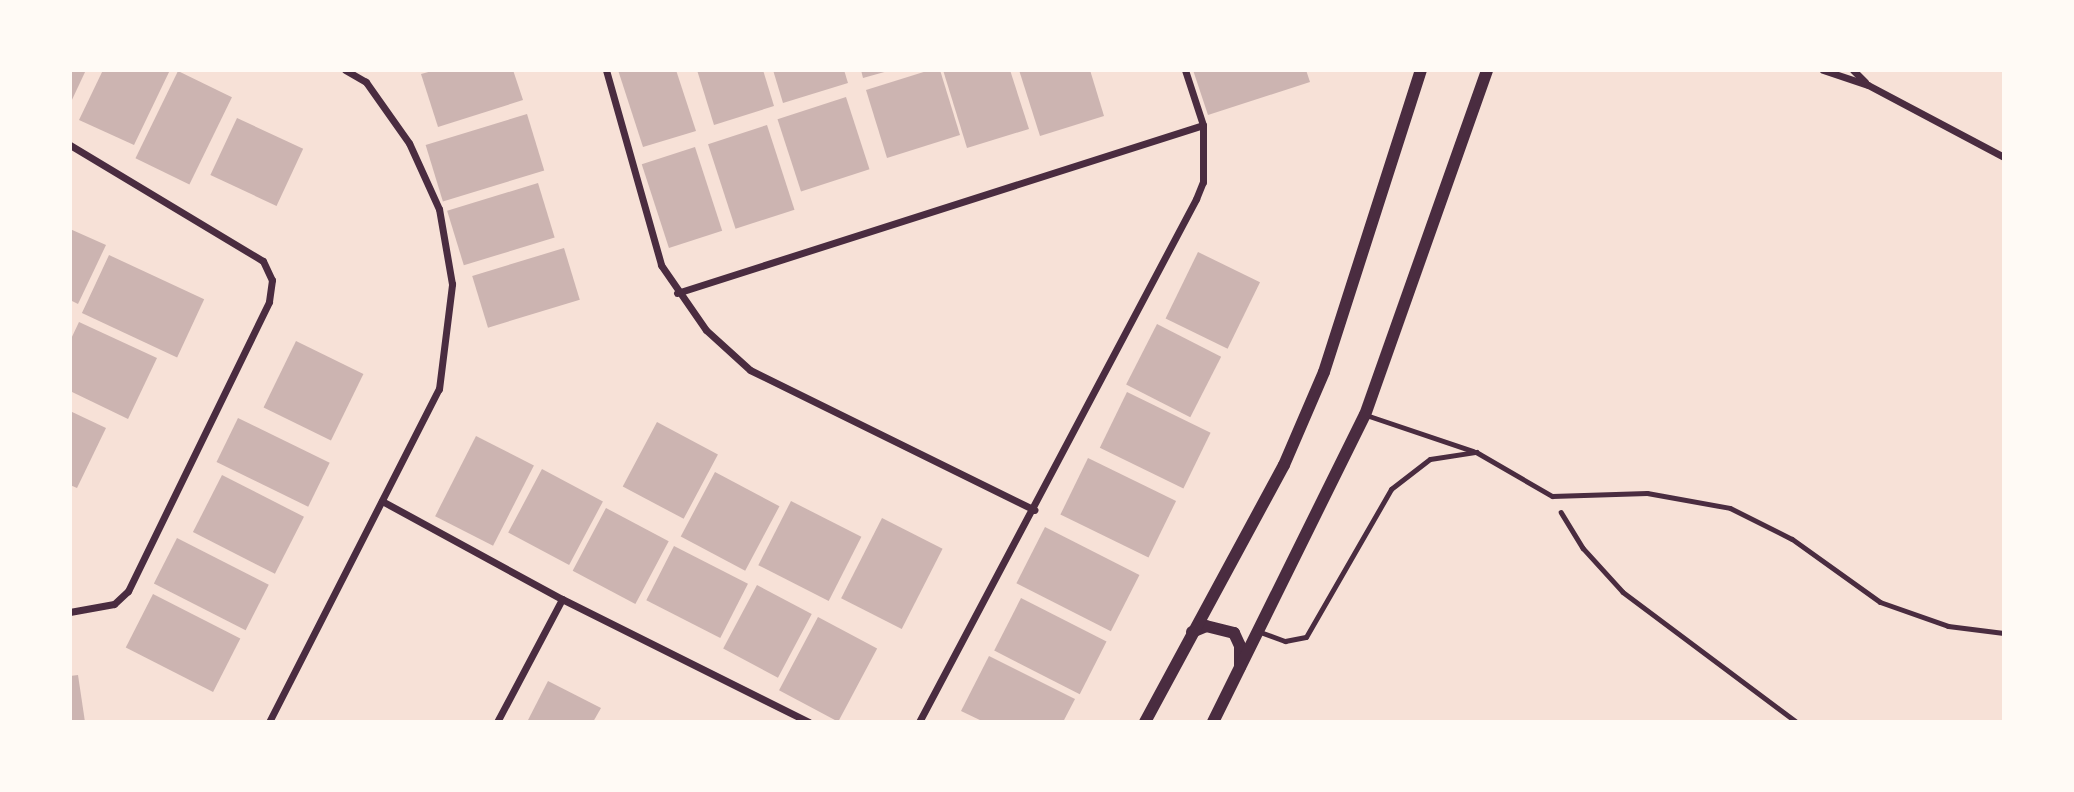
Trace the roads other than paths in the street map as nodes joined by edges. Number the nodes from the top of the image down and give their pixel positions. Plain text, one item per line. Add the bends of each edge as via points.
1 (345, 70) edge
2 (606, 70) edge
3 (1185, 70) edge
4 (1421, 70) edge
5 (1487, 70) edge
6 (1823, 70) edge
7 (1853, 70) edge
8 (1868, 85) junction
9 (1203, 125) junction
10 (70, 145) edge
11 (2004, 157) edge
12 (677, 293) junction
13 (1365, 415) junction
14 (1476, 452) junction
15 (382, 501) junction
16 (1034, 510) junction
17 (562, 598) junction
18 (70, 612) edge
19 (1192, 632) junction
20 (1260, 632) junction
21 (2004, 633) edge
22 (1240, 671) junction
23 (269, 722) edge
24 (497, 722) edge
25 (809, 722) edge
26 (919, 722) edge
27 (1145, 722) edge
28 (1213, 722) edge

1 - 15 street via 366,82 409,143 439,209 452,284 439,389
2 - 12 street via 649,228 661,265
3 - 9 street
4 - 19 street via 1324,372 1284,466
5 - 13 street
6 - 8 street
7 - 8 street
8 - 11 street
9 - 12 street
9 - 16 street via 1204,166 1196,199
10 - 18 street via 263,261 272,280 269,302 128,591 114,604
12 - 16 street via 706,330 750,370
13 - 14 lane
13 - 20 street
14 - 20 lane via 1430,459 1391,489 1306,637 1285,641
14 - 21 lane via 1552,496 1656,494 1730,508 1792,539 1880,602 1948,626
15 - 17 street
15 - 23 street
16 - 26 street
17 - 24 street
17 - 25 street
19 - 22 street via 1206,626 1234,633 1240,646
19 - 27 street
20 - 22 street
22 - 28 street

